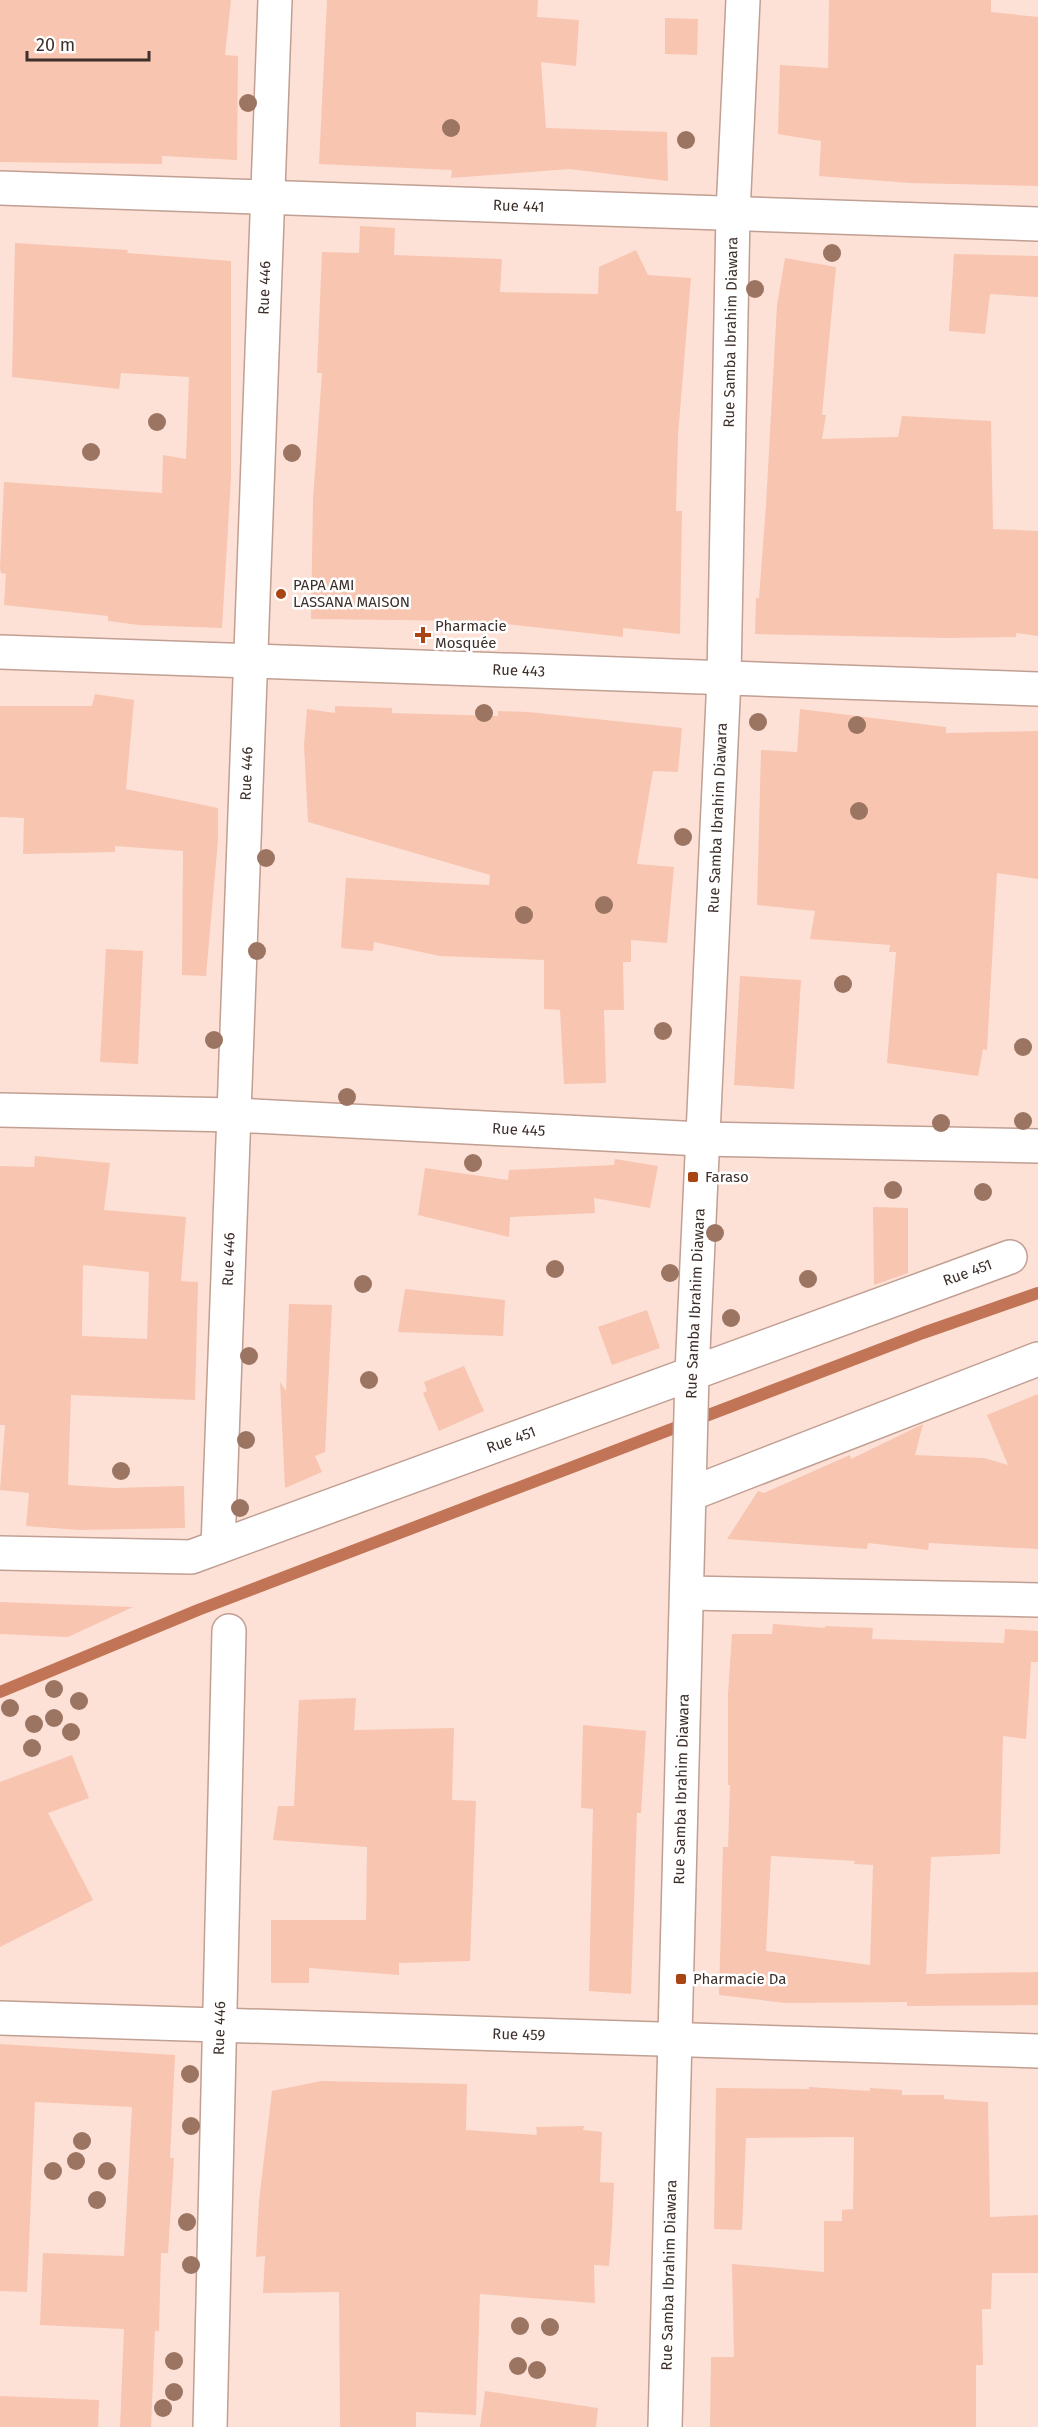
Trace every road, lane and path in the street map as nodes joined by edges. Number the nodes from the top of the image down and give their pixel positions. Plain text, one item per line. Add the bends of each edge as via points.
1 (275, 0) edge
2 (743, 0) edge
3 (0, 188) edge
4 (268, 197) junction
5 (733, 213) junction
6 (1038, 224) edge
7 (0, 652) edge
8 (251, 661) junction
9 (724, 678) junction
10 (1038, 689) edge
11 (0, 1110) edge
12 (234, 1115) junction
13 (702, 1139) junction
14 (1038, 1146) edge
15 (1010, 1257) dead end
16 (1038, 1359) edge
17 (692, 1373) junction
18 (690, 1494) junction
19 (218, 1547) junction
20 (0, 1553) edge
21 (687, 1593) junction
22 (1038, 1600) edge
23 (229, 1630) dead end
24 (0, 2018) edge
25 (220, 2025) junction
26 (675, 2039) junction
27 (1038, 2051) edge
28 (210, 2427) edge
29 (664, 2427) edge

1 - 4 street, Rue 446
2 - 5 street, Rue Samba Ibrahim Diawara
3 - 4 street, Rue 441
4 - 5 street, Rue 441
4 - 8 street, Rue 446
5 - 6 street, Rue 441
5 - 9 street, Rue Samba Ibrahim Diawara
7 - 8 street, Rue 443
8 - 9 street, Rue 443
8 - 12 street, Rue 446
9 - 10 street, Rue 443
9 - 13 street, Rue Samba Ibrahim Diawara
11 - 12 street, Rue 445
12 - 13 street, Rue 445
12 - 19 street, Rue 446
13 - 14 street, Rue 445
13 - 17 street, Rue Samba Ibrahim Diawara
15 - 17 street, Rue 451
16 - 18 street
17 - 18 street, Rue Samba Ibrahim Diawara
17 - 19 street, Rue 451
18 - 21 street, Rue Samba Ibrahim Diawara
19 - 20 street, Rue 451 via 191,1557
21 - 22 street
21 - 26 street, Rue Samba Ibrahim Diawara
23 - 25 street, Rue 446
24 - 25 street, Rue 459
25 - 26 street, Rue 459
25 - 28 street, Rue 446
26 - 27 street, Rue 459
26 - 29 street, Rue Samba Ibrahim Diawara

